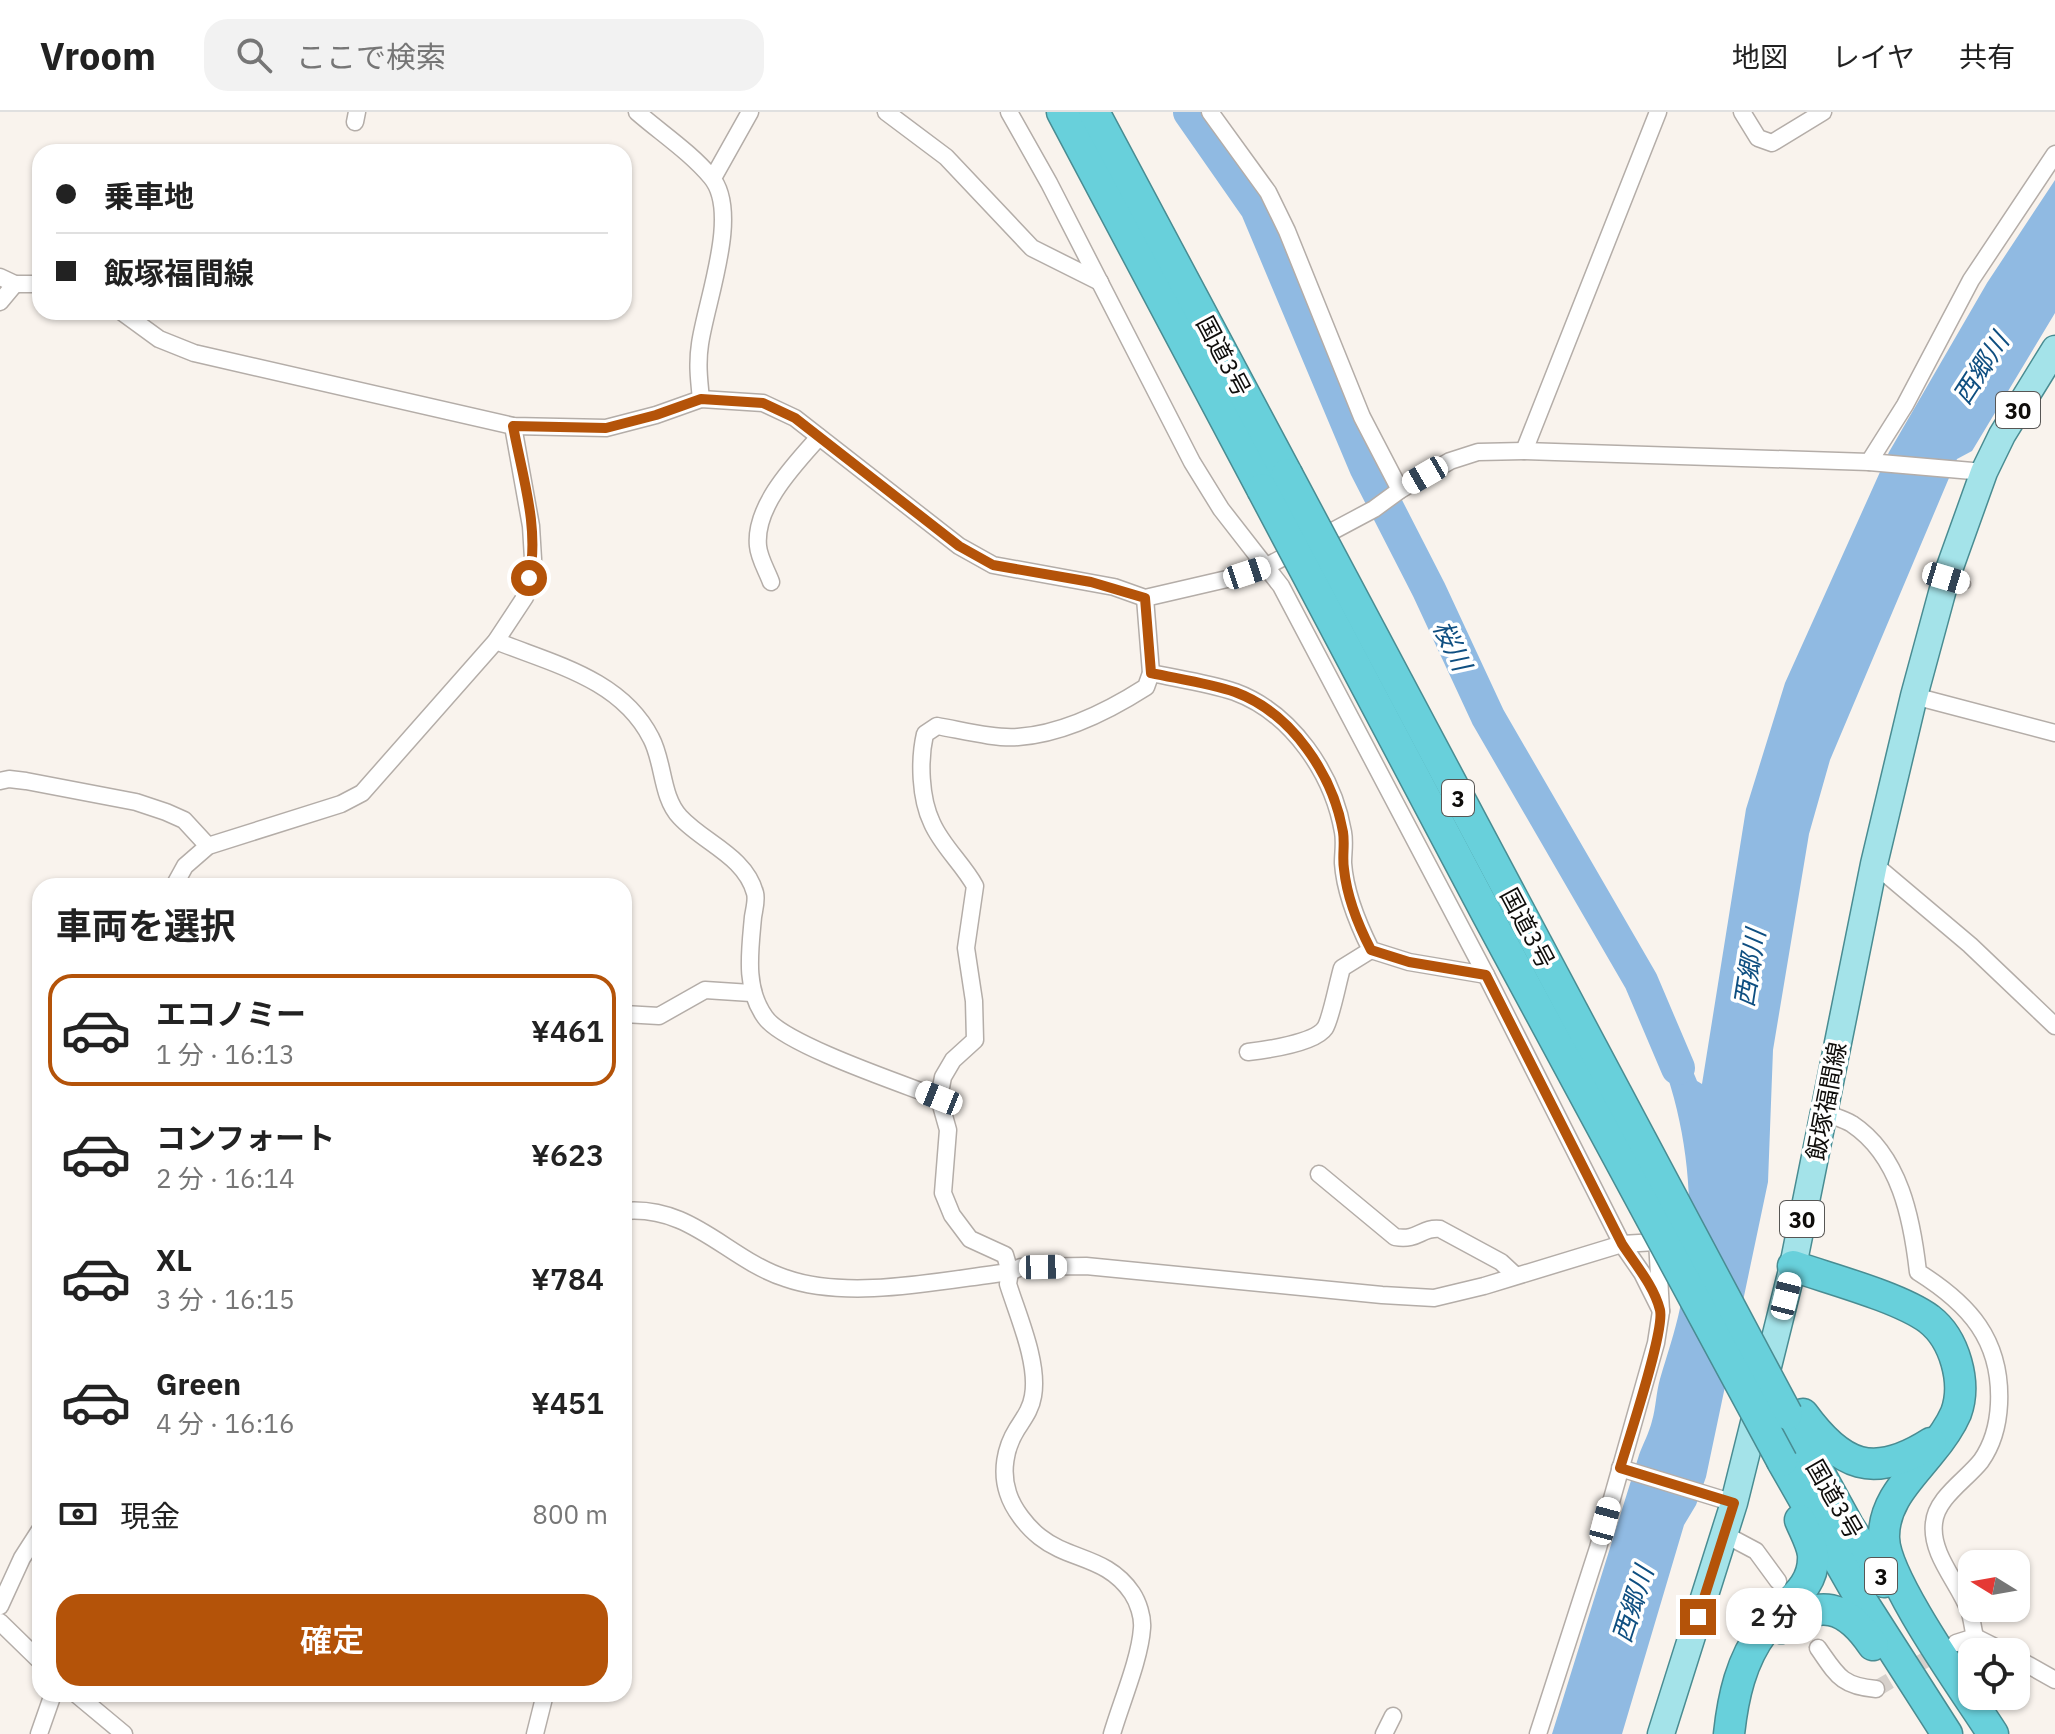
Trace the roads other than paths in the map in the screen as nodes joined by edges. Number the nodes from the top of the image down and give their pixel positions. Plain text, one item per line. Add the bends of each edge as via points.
1 (637, 112) edge
2 (750, 112) edge
3 (886, 112) edge
4 (1009, 112) edge
5 (1062, 112) edge
6 (1094, 112) edge
7 (1210, 112) edge
8 (1658, 112) edge
9 (1742, 112) edge
10 (1823, 112) edge
11 (2055, 154) edge
12 (713, 178) junction
13 (8, 280) edge
14 (1100, 282) junction
15 (32, 283) edge
16 (0, 302) edge
17 (133, 320) edge
18 (2055, 349) edge
19 (701, 399) junction
20 (513, 426) junction
21 (819, 437) junction
22 (1524, 451) junction
23 (1873, 462) junction
24 (1972, 471) junction
25 (1275, 481) junction
26 (1396, 493) junction
27 (1267, 566) junction
28 (771, 582) dead end
29 (1145, 598) junction
30 (496, 641) junction
31 (1151, 673) junction
32 (1914, 696) junction
33 (2055, 733) edge
34 (0, 781) edge
35 (208, 846) junction
36 (1874, 864) junction
37 (178, 878) edge
38 (1371, 950) junction
39 (1486, 975) junction
40 (751, 993) junction
41 (632, 1014) edge
42 (2055, 1026) edge
43 (1248, 1052) dead end
44 (939, 1098) junction
45 (1823, 1112) junction
46 (1669, 1173) dead end
47 (1319, 1174) dead end
48 (632, 1212) edge
49 (1656, 1242) junction
50 (1622, 1244) junction
51 (1793, 1266) junction
52 (1010, 1272) junction
53 (1515, 1275) junction
54 (1661, 1311) junction
55 (1791, 1408) junction
56 (1943, 1436) junction
57 (1782, 1461) junction
58 (1620, 1468) junction
59 (1734, 1503) junction
60 (1724, 1534) junction
61 (32, 1542) edge
62 (1778, 1581) tunnel mouth
63 (0, 1606) edge
64 (0, 1622) edge
65 (1975, 1637) joint
66 (1956, 1643) tunnel mouth
67 (1818, 1648) tunnel mouth
68 (32, 1653) edge
69 (1747, 1660) junction
70 (2030, 1666) edge
71 (2055, 1680) edge
72 (1876, 1689) dead end
73 (50, 1702) edge
74 (86, 1702) edge
75 (543, 1702) edge
76 (1393, 1716) dead end
77 (39, 1734) edge
78 (124, 1734) edge
79 (535, 1734) edge
80 (1112, 1734) edge
81 (1384, 1734) edge
82 (1538, 1734) edge
83 (1661, 1734) edge
84 (1729, 1734) edge
85 (1931, 1734) edge
86 (1947, 1734) edge
87 (1981, 1734) edge
88 (1993, 1734) edge

1 - 12 street
2 - 12 street
3 - 14 street via 946,157 1032,248
4 - 14 street
5 - 25 highway, 国道3号 / 3
6 - 25 highway, 国道3号 / 3
7 - 26 street via 1268,192
8 - 22 street
9 - 10 street via 1758,138 1772,143
11 - 23 street via 1971,280
12 - 19 street via 723,202 723,229 700,343
13 - 15 street
13 - 16 street
14 - 27 street via 1192,462
17 - 20 street via 159,339 194,353
18 - 24 main road, 30 via 2002,435
19 - 20 street via 606,428
19 - 21 street via 763,403
20 - 30 street via 533,559 525,597
21 - 28 street via 778,487 761,524 758,546
21 - 29 street via 959,546 993,565 1087,581
22 - 23 street
22 - 26 street via 1478,452 1450,461
23 - 24 street
24 - 32 main road, 30 via 1956,581
25 - 55 highway, 国道3号 / 3, bridge via 1631,1121 1699,1223
25 - 57 highway, 国道3号 / 3, bridge via 1488,916
26 - 27 street
27 - 29 street
27 - 39 street
29 - 31 street
30 - 35 street via 362,793
30 - 40 street via 600,683 625,702 652,738 678,815 741,866 755,895
31 - 38 street via 1238,693 1296,734 1315,758 1330,792 1343,833 1346,886
31 - 44 street via 1146,687 1128,699 1057,729 1016,738 937,726 925,734 928,813 975,886 966,948 975,1040 953,1060
32 - 33 street
32 - 36 main road, 飯塚福間線 / 30
34 - 35 street via 136,802 184,820
35 - 37 street
36 - 42 street
36 - 45 main road, 飯塚福間線 / 30
38 - 39 street
38 - 43 street via 1342,968 1325,1028 1316,1036
39 - 50 street
40 - 41 street via 705,990 659,1016
40 - 44 street via 766,1019 790,1038
44 - 52 street via 948,1130 943,1193 970,1239 1005,1255
45 - 51 main road, 飯塚福間線 / 30
45 - 65 street via 1852,1124 1880,1151 1905,1198 1918,1272 1960,1303 1993,1351 1999,1382 1995,1434 1979,1463 1936,1513 1933,1526 1938,1549 1970,1612
46 - 49 street via 1667,1218
47 - 53 street via 1395,1237 1410,1239 1430,1228 1440,1229
48 - 52 street via 666,1215 699,1227 747,1261 818,1287 864,1289
49 - 50 street
49 - 54 street
50 - 53 street
50 - 54 street
51 - 56 highway via 1911,1309 1940,1330 1950,1344 1961,1389 1956,1414
51 - 59 main road, 飯塚福間線 / 30
52 - 53 street via 1021,1267 1086,1266 1434,1298
52 - 80 street via 1008,1284 1035,1373 1028,1413 1007,1451 1003,1475 1009,1496 1041,1539 1121,1578 1137,1601 1142,1627
54 - 58 street
55 - 56 highway via 1836,1452 1867,1463 1906,1457
55 - 87 highway, 国道3号 / 3 via 1848,1525
56 - 88 highway via 1889,1510 1885,1552 1901,1588
57 - 69 highway via 1786,1495 1813,1553 1810,1578 1764,1629
57 - 86 highway, 国道3号 / 3 via 1860,1598
58 - 59 street
58 - 82 street
59 - 60 main road, 飯塚福間線 / 30
60 - 62 street via 1756,1551
60 - 83 main road, 飯塚福間線 / 30
61 - 63 street
64 - 68 street
65 - 66 street
67 - 72 street via 1840,1679
69 - 84 highway via 1737,1682
69 - 85 highway via 1799,1614 1831,1610 1861,1628
70 - 71 street
73 - 77 street
74 - 78 street
75 - 79 street
76 - 81 street

